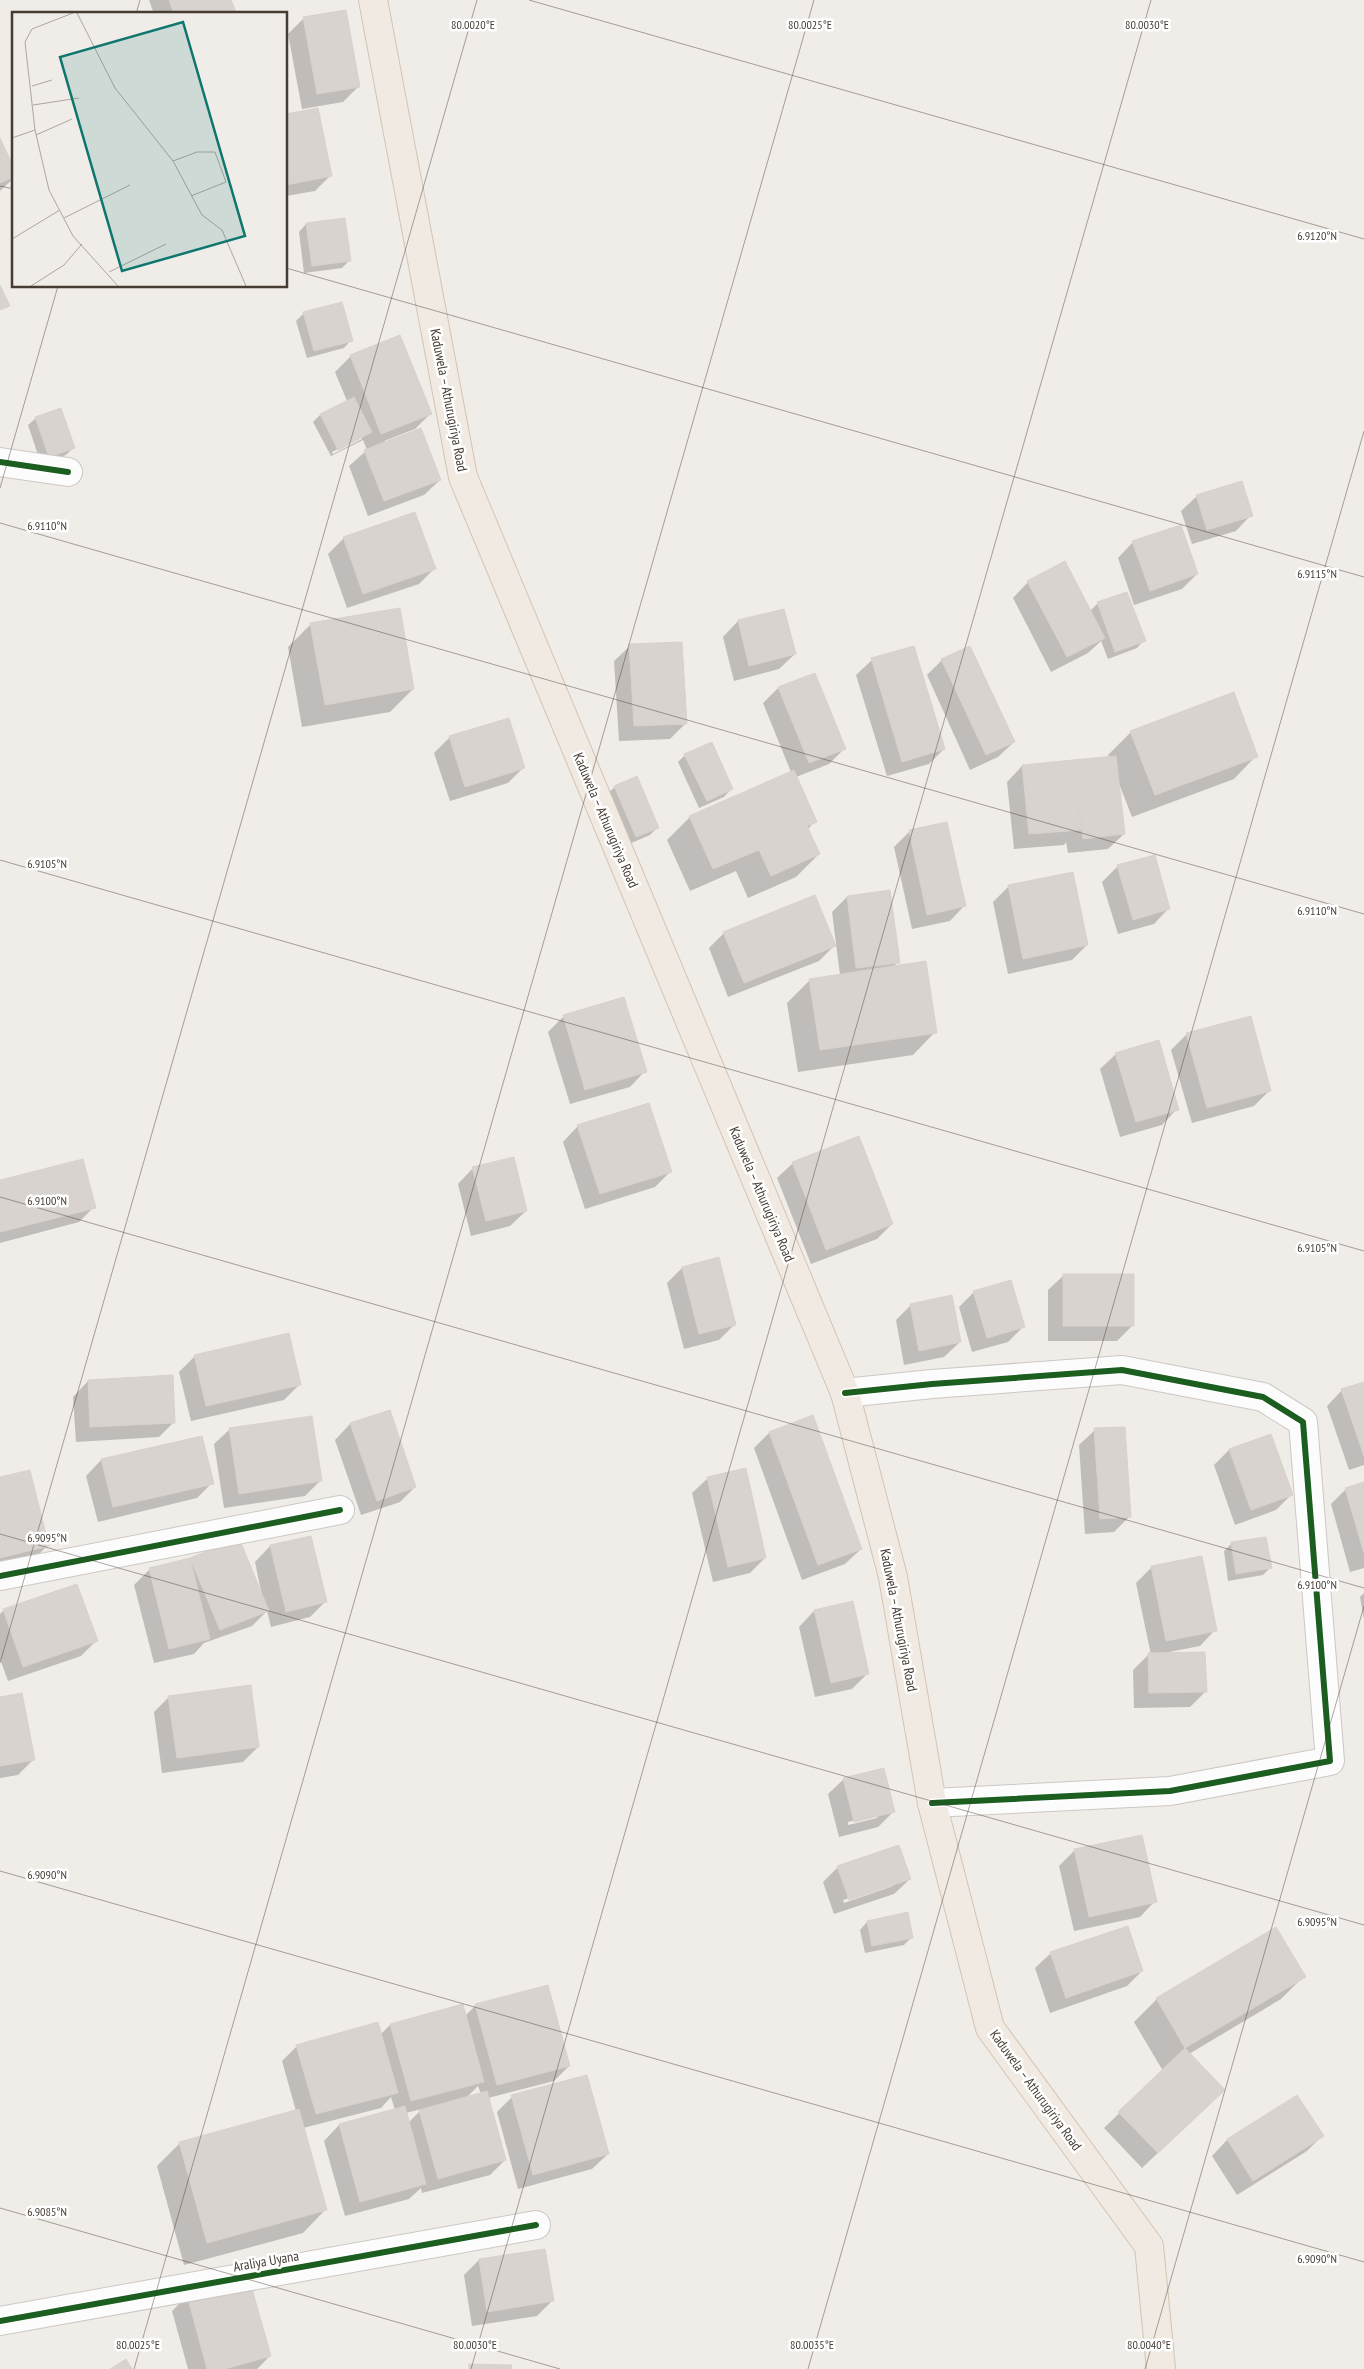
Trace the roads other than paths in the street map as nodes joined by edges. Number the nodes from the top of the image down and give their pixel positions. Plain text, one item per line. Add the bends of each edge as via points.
1 (373, 0) edge
2 (0, 462) edge
3 (68, 472) dead end
4 (845, 1393) junction
5 (340, 1510) dead end
6 (0, 1576) edge
7 (932, 1803) junction
8 (536, 2225) dead end
9 (0, 2321) edge
10 (1161, 2369) edge

1 - 4 main road, Kaduwela – Athurugiriya Road via 463,477
2 - 3 street
4 - 7 main road, Kaduwela – Athurugiriya Road via 893,1576
4 - 7 street via 1122,1370 1263,1397 1303,1422 1330,1761 1170,1791
5 - 6 street
7 - 10 main road, Kaduwela – Athurugiriya Road via 990,2028 1150,2246
8 - 9 street, Araliya Uyana

